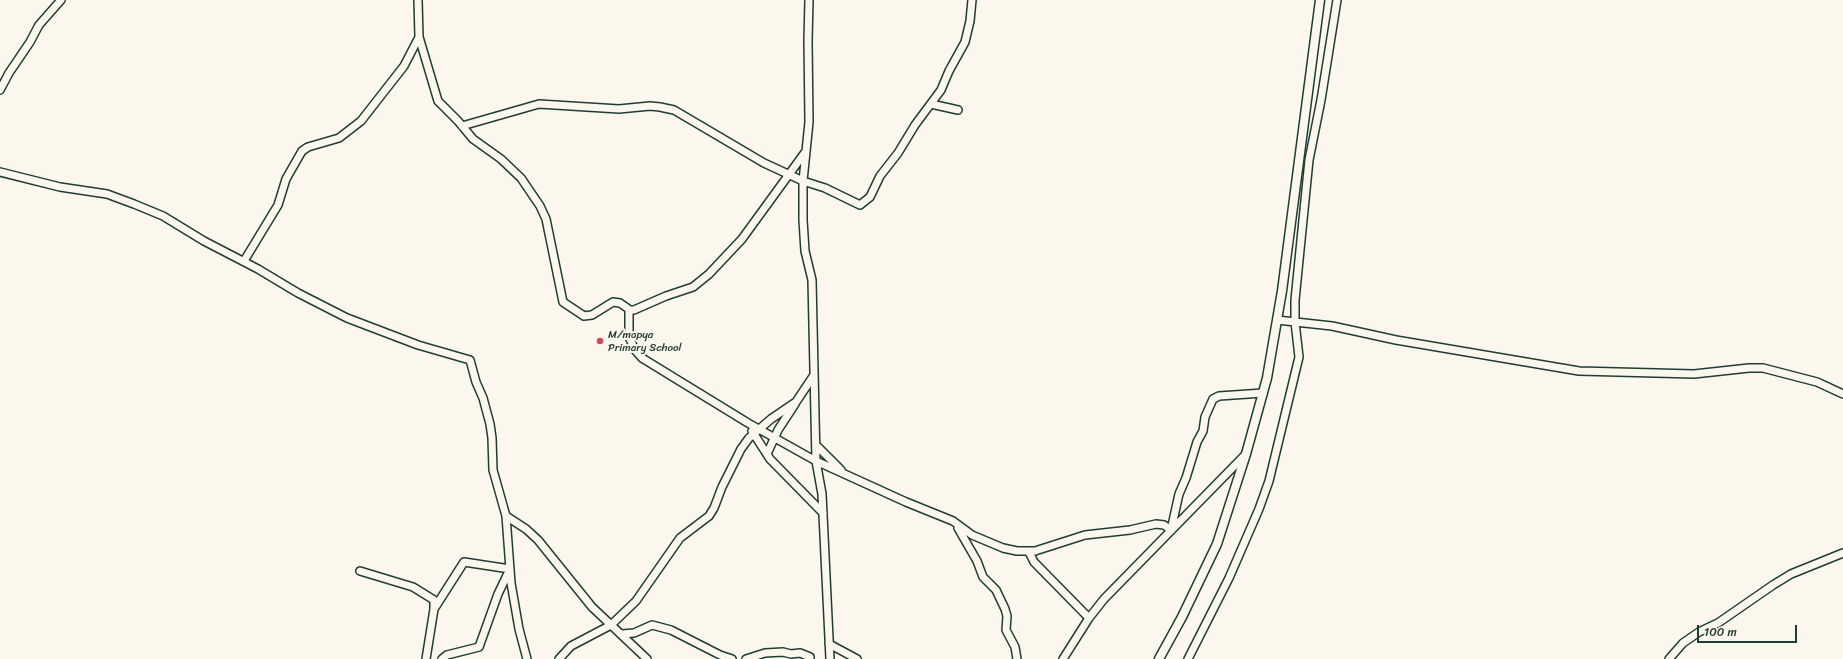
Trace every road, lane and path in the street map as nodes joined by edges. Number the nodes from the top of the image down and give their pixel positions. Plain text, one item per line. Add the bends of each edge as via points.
1 (61, 0) edge
2 (413, 0) edge
3 (809, 0) edge
4 (972, 0) edge
5 (1320, 0) edge
6 (1337, 0) edge
7 (418, 4) edge
8 (419, 38) junction
9 (0, 90) edge
10 (930, 104) junction
11 (958, 110) dead end
12 (462, 126) junction
13 (806, 151) junction
14 (0, 172) edge
15 (788, 174) junction
16 (803, 182) junction
17 (244, 261) junction
18 (629, 310) junction
19 (1277, 320) junction
20 (1294, 322) junction
21 (814, 375) junction
22 (1262, 393) junction
23 (1843, 394) edge
24 (796, 402) junction
25 (756, 432) junction
26 (774, 438) junction
27 (816, 445) junction
28 (767, 454) junction
29 (1246, 454) junction
30 (816, 461) junction
31 (846, 474) junction
32 (823, 513) junction
33 (506, 516) junction
34 (953, 521) junction
35 (1171, 530) junction
36 (1029, 552) junction
37 (1843, 553) edge
38 (510, 569) junction
39 (360, 571) dead end
40 (434, 609) junction
41 (1090, 618) junction
42 (611, 625) junction
43 (622, 634) junction
44 (829, 644) junction
45 (426, 659) edge
46 (442, 659) edge
47 (527, 659) edge
48 (560, 659) edge
49 (647, 659) edge
50 (732, 659) edge
51 (746, 659) edge
52 (810, 659) edge
53 (830, 659) edge
54 (857, 659) edge
55 (1016, 659) edge
56 (1063, 659) edge
57 (1159, 659) edge
58 (1188, 659) edge
59 (1669, 659) edge

1 - 9 street via 39,25 9,71
2 - 7 street
3 - 13 street via 809,122
4 - 10 street via 965,42 941,90
5 - 19 main road
6 - 20 street via 1309,160
7 - 8 street
8 - 12 street via 438,101
8 - 17 street via 404,66 361,121 339,138 302,151 286,179 278,205
10 - 11 street
10 - 16 street via 863,204
12 - 15 street via 539,104 619,109 660,107 674,110 754,158
12 - 18 street via 520,178 540,206 550,232 564,303 586,316 613,302 620,303
13 - 15 street
13 - 16 street
14 - 17 street via 60,187 107,194 163,216
15 - 16 street
15 - 18 street via 742,239 709,274 689,290
16 - 21 street via 804,240 812,280
17 - 33 street via 298,293 360,324 470,360 490,424 493,470
18 - 25 street via 628,331 637,354 748,423
19 - 20 street
19 - 22 main road
20 - 23 street via 1332,326 1396,340 1579,371 1694,374 1763,368 1817,382
20 - 58 street via 1299,357 1269,481 1229,578
21 - 24 street
21 - 27 street
22 - 29 main road
22 - 35 street via 1217,396 1213,399 1204,416 1203,431 1179,494
24 - 25 street
24 - 26 street
25 - 26 street
25 - 28 street
25 - 42 street via 741,449 709,516 680,538 648,586
26 - 28 street
26 - 30 street
27 - 30 street
27 - 31 street
28 - 32 street
29 - 35 street
29 - 57 main road via 1216,544
30 - 31 street
30 - 32 street
31 - 34 street
32 - 44 street
33 - 38 street
33 - 42 street via 538,540 592,606
34 - 36 street via 972,535 1003,548
34 - 55 street via 963,535 983,577 996,590 1005,608 1006,630 1015,647
35 - 36 street via 1159,524 1088,534
35 - 41 street via 1104,599
36 - 41 street via 1034,562
37 - 59 street via 1791,574 1683,643
38 - 40 street via 464,562
38 - 46 street via 479,647 447,655
38 - 47 street via 519,629
39 - 40 street via 418,590 434,600
40 - 45 street
41 - 56 street
42 - 43 street
42 - 48 street via 592,637 570,646
43 - 49 street
43 - 50 street via 634,633 652,625 671,630
44 - 53 street
44 - 54 street
51 - 52 street via 765,653 783,652 800,653

